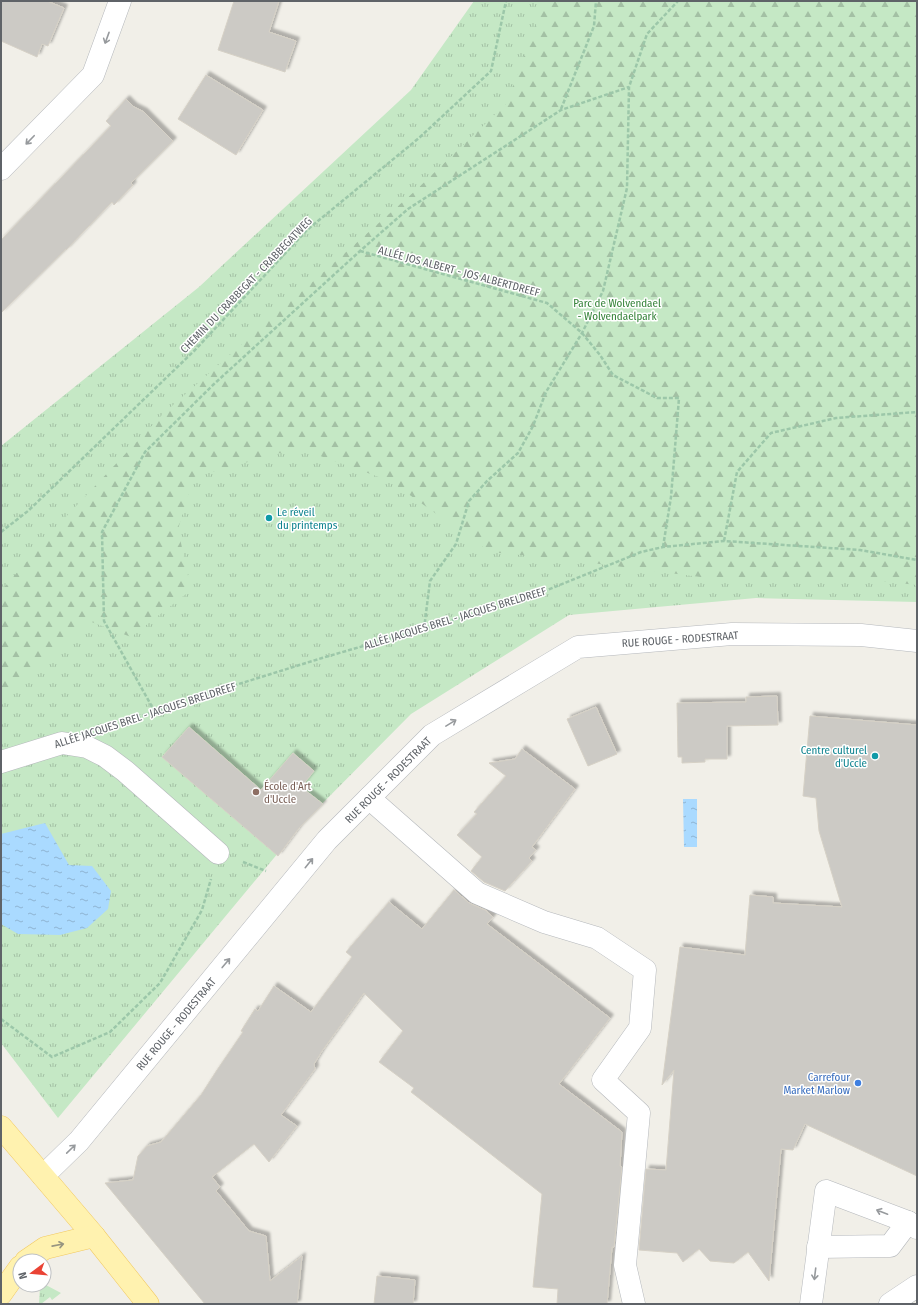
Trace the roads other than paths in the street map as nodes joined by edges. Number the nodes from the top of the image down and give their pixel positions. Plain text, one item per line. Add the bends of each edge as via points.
1 (120, 1) edge
2 (1, 169) edge
3 (917, 642) edge
4 (1, 762) edge
5 (369, 798) junction
6 (218, 853) road end
7 (1, 1126) edge
8 (43, 1176) junction
9 (912, 1225) edge
10 (94, 1236) junction
11 (818, 1247) junction
12 (38, 1253) edge
13 (12, 1278) edge
14 (917, 1286) edge
15 (1, 1294) edge
16 (148, 1304) edge
17 (634, 1304) edge
18 (811, 1304) edge
19 (890, 1304) edge

1 -> 2 street via 93,75
5 -> 3 street, RUE ROUGE - RODESTRAAT via 432,735 578,647 732,634 861,635
4 - 6 street, ALLÉE JACQUES BREL - JACQUES BRELDREEF via 62,743 87,747 105,756 125,771
8 -> 5 street, RUE ROUGE - RODESTRAAT via 79,1141 327,840
5 - 17 street via 477,893 544,922 597,938 645,970 640,1028 603,1080 639,1113 625,1265
7 - 8 main road
8 - 10 main road
9 - 11 street via 890,1246
9 -> 11 street via 826,1190
12 -> 10 main road via 45,1248
10 - 16 main road
11 -> 18 street
13 - 15 main road
14 - 19 street

